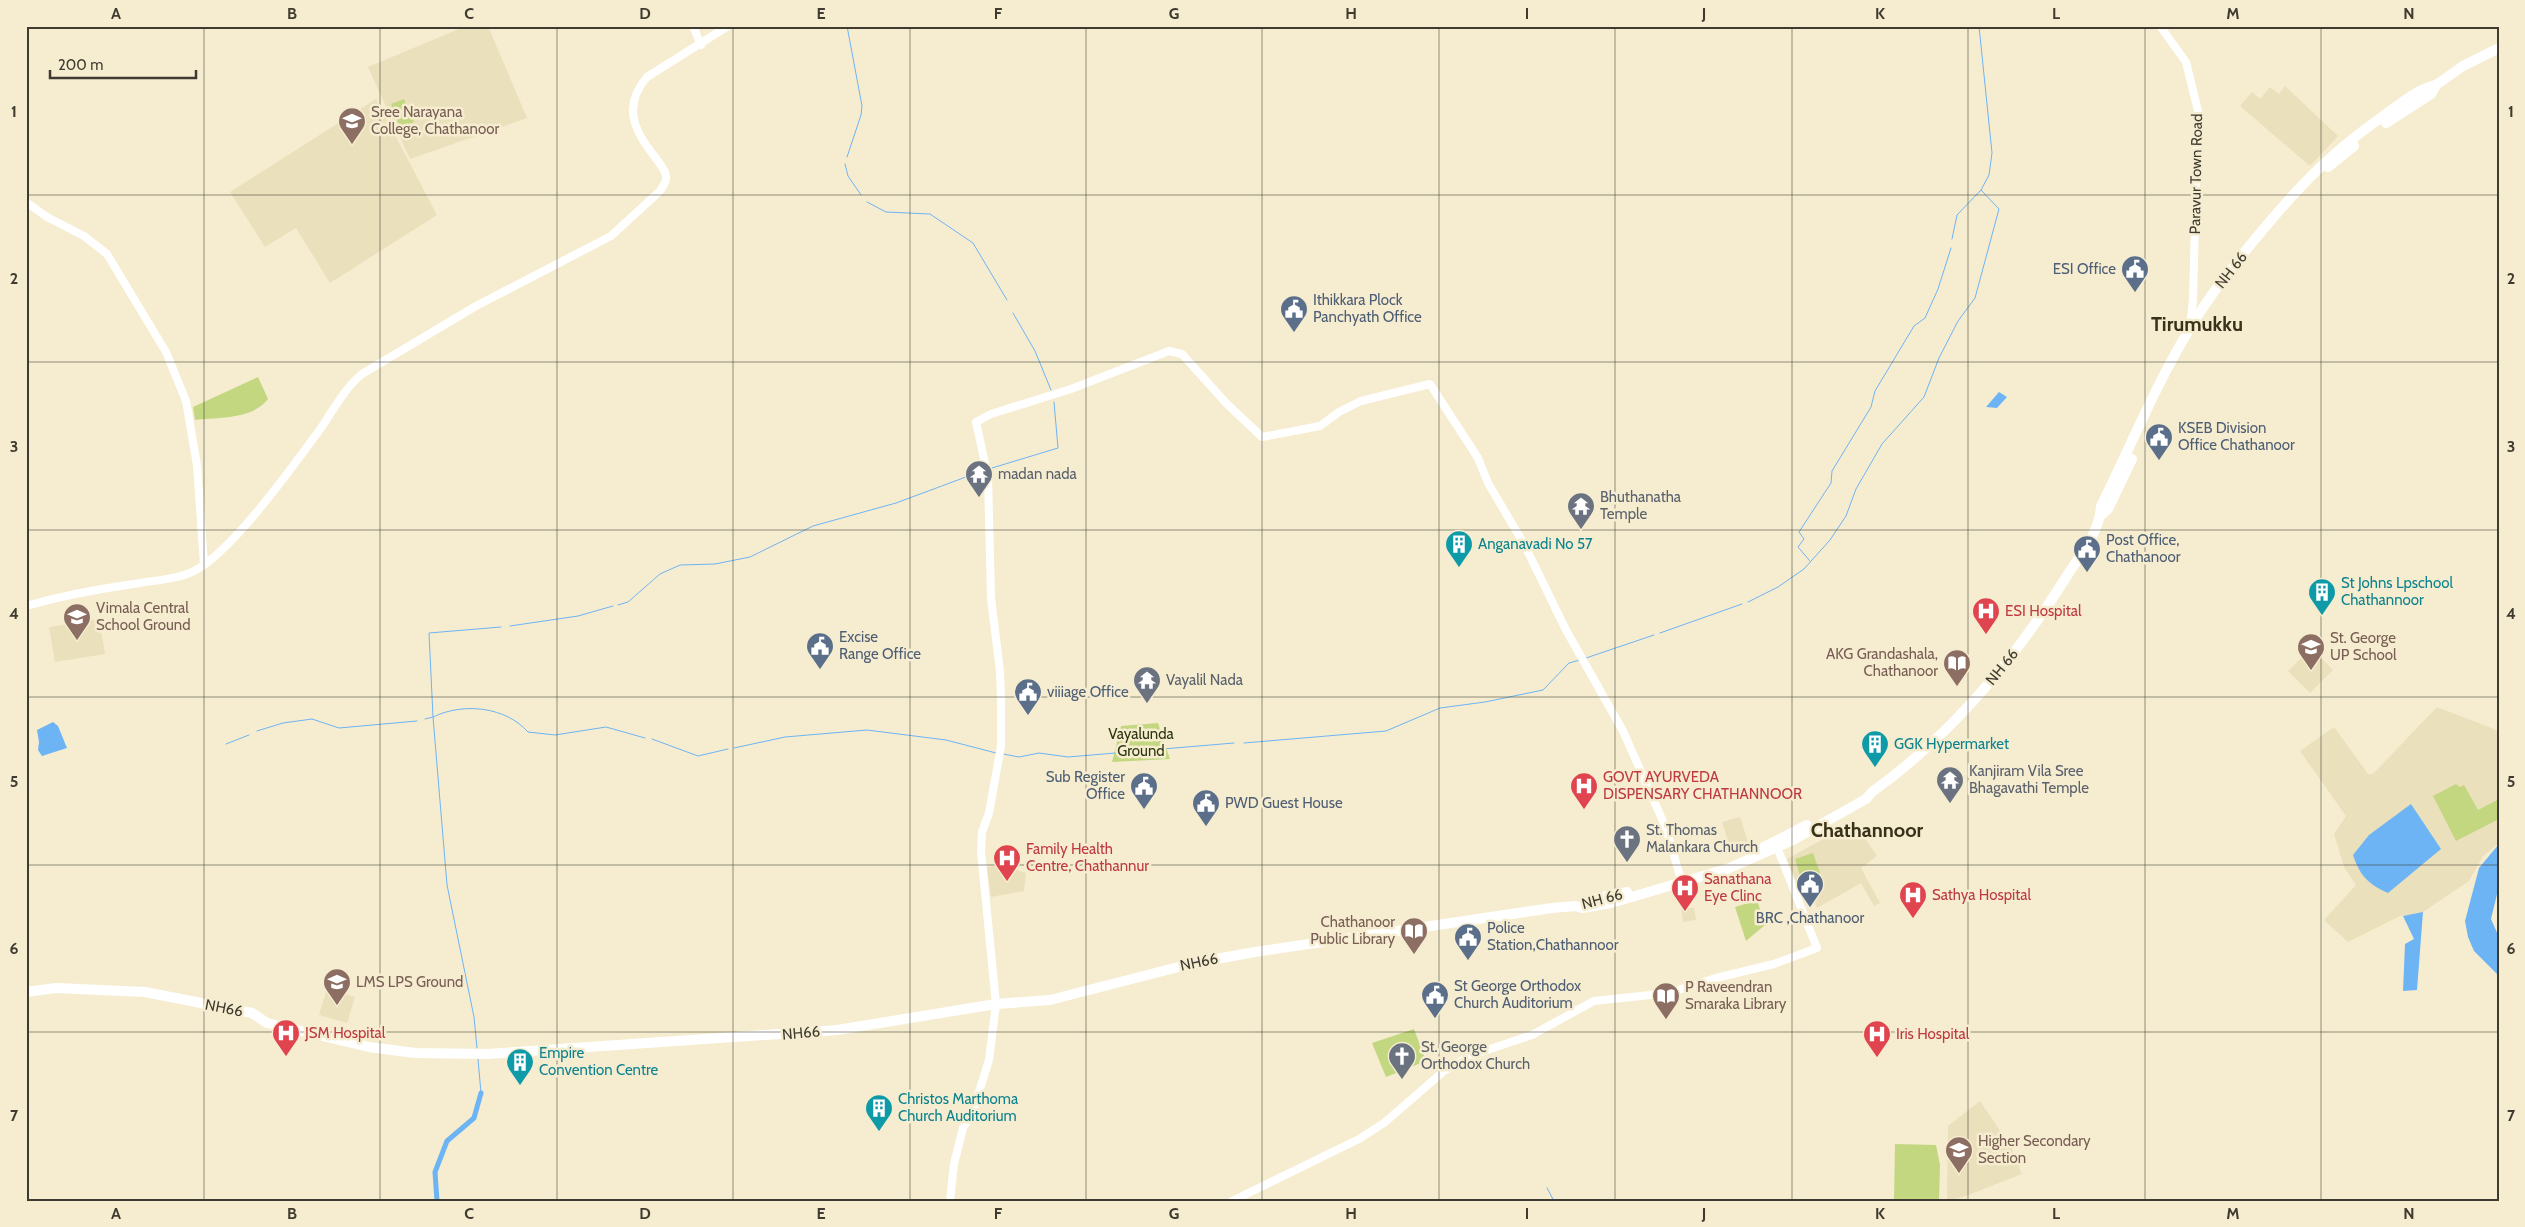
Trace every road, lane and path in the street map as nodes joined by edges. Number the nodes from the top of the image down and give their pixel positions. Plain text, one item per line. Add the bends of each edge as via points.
1 (693, 26) edge
2 (728, 26) edge
3 (2160, 26) edge
4 (701, 45) junction
5 (2499, 48) edge
6 (2436, 85) junction
7 (26, 202) edge
8 (2193, 300) junction
9 (2201, 311) junction
10 (2189, 328) junction
11 (2100, 516) junction
12 (204, 564) junction
13 (26, 606) edge
14 (1776, 845) junction
15 (1681, 880) junction
16 (1575, 906) joint
17 (26, 992) edge
18 (996, 1004) junction
19 (950, 1201) edge
20 (1232, 1201) edge

1 - 4 street
2 - 4 street
3 - 8 street, Paravur Town Road via 2186,62 2198,110
4 - 12 street via 647,77 634,97 635,129 666,177 660,191 611,236 476,306 362,374 346,389 321,427 257,509 221,550
5 - 6 highway, NH 66 / NH66 via 2463,66
6 - 9 highway, NH 66 / NH66 via 2426,88 2368,127 2313,172 2235,264
6 - 11 highway, NH 66 / NH66 via 2431,94 2322,172 2218,296 2186,346 2108,509
7 - 12 street via 107,254 166,352 186,401 189,417 197,465
8 - 9 street
8 - 10 street, Paravur Town Road
9 - 10 highway, NH 66 / NH66
10 - 11 highway, NH 66 / NH66 via 2101,506
11 - 14 highway, NH 66 / NH66 via 2088,543 2062,584 2001,668 1965,710 1920,755 1872,792
12 - 13 street via 178,576
14 - 15 highway, NH 66 / NH66
14 - 20 street via 1817,948 1774,964 1669,993 1594,1001 1532,1035 1472,1055 1444,1071 1376,1128
15 - 16 highway, NH 66 / NH66
15 - 18 street via 1666,828 1610,706 1579,654 1524,544 1488,483 1478,458 1430,384 1360,401 1320,426 1262,437 1182,354 1169,350 976,422 988,477 992,618 1000,671 1001,746 989,813 982,832 981,851
16 - 18 highway, NH66 / NH66 via 1255,952 1194,963 1050,1000
17 - 18 highway, NH66 / NH66 via 56,988 145,992 252,1013 267,1023 369,1047 415,1053 462,1054 837,1030
18 - 19 street via 988,1060 974,1111 962,1133

